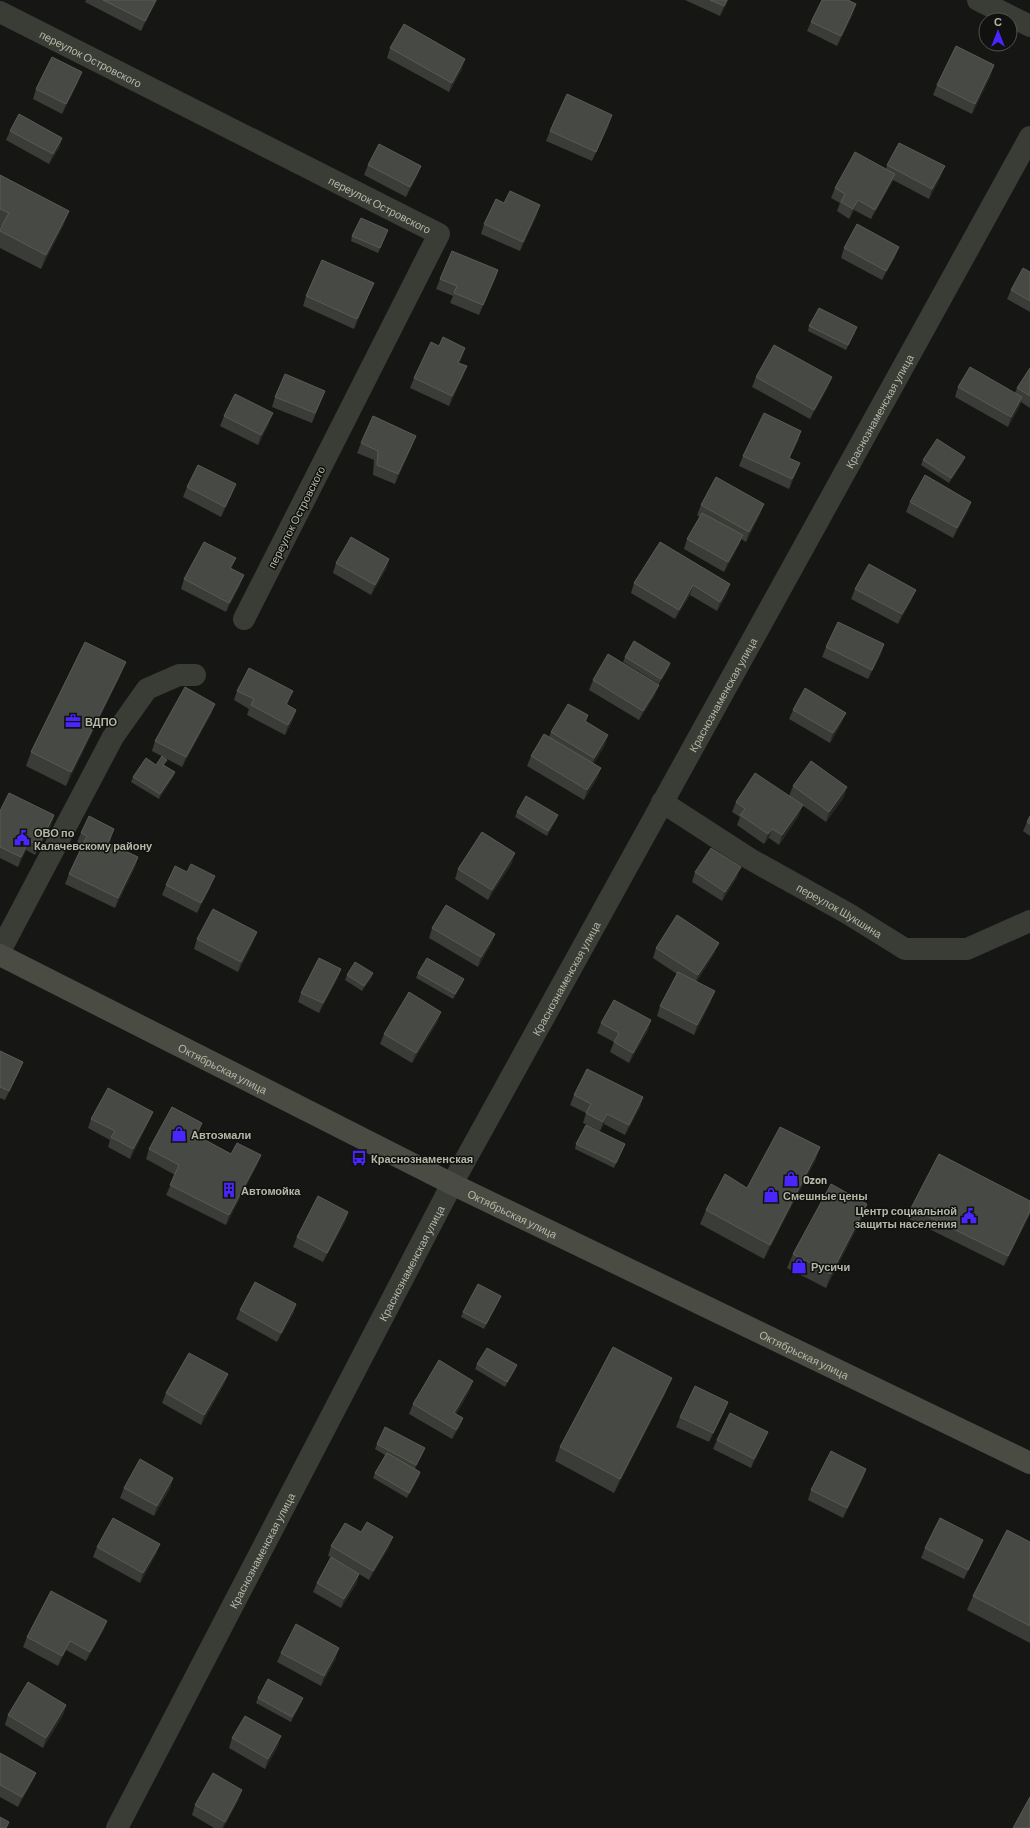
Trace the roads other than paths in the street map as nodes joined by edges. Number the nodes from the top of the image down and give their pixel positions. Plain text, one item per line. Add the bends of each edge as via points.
1 (978, 0) edge
2 (0, 12) edge
3 (1030, 26) edge
4 (1030, 137) edge
5 (244, 619) dead end
6 (195, 675) dead end
7 (662, 802) junction
8 (1030, 921) edge
9 (0, 951) edge
10 (0, 955) edge
11 (452, 1184) junction
12 (1030, 1462) edge
13 (118, 1828) edge

1 - 3 street
2 - 5 street, переулок Островского via 439,234
4 - 7 street, Краснознаменская улица
6 - 9 street via 179,675 148,690 113,737
7 - 8 street, переулок Шукшина via 750,858 847,913 905,950 968,950
7 - 11 street, Краснознаменская улица
10 - 11 main road, Октябрьская улица
11 - 12 main road, Октябрьская улица
11 - 13 street, Краснознаменская улица

